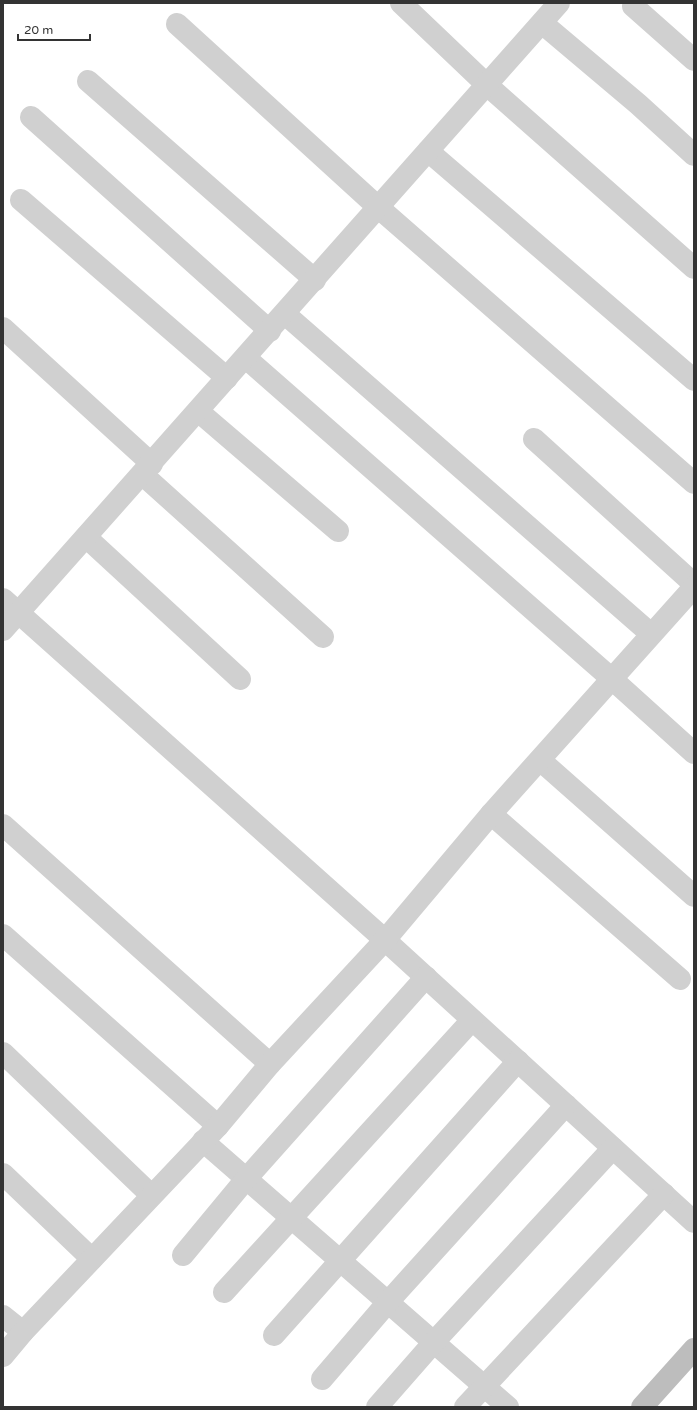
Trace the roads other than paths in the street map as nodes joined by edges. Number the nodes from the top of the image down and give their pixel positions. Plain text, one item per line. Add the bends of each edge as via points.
1 (401, 3) edge
2 (560, 3) edge
3 (633, 6) dead end
4 (542, 23) junction
5 (177, 24) dead end
6 (694, 60) edge
7 (88, 81) dead end
8 (487, 85) junction
9 (31, 118) dead end
10 (428, 151) junction
11 (694, 155) edge
12 (21, 200) dead end
13 (379, 208) junction
14 (694, 268) edge
15 (315, 280) junction
16 (285, 314) junction
17 (3, 328) edge
18 (270, 330) junction
19 (246, 358) junction
20 (227, 378) junction
21 (694, 380) edge
22 (198, 411) junction
23 (534, 439) dead end
24 (147, 469) junction
25 (694, 483) edge
26 (338, 531) dead end
27 (86, 537) junction
28 (692, 595) edge
29 (3, 598) edge
30 (19, 613) junction
31 (3, 630) edge
32 (651, 634) junction
33 (323, 637) dead end
34 (240, 679) dead end
35 (612, 679) junction
36 (694, 753) edge
37 (540, 760) junction
38 (491, 814) junction
39 (3, 825) edge
40 (694, 896) edge
41 (3, 935) edge
42 (385, 940) junction
43 (426, 977) junction
44 (680, 979) dead end
45 (472, 1020) junction
46 (3, 1053) edge
47 (518, 1061) junction
48 (270, 1064) junction
49 (566, 1105) junction
50 (218, 1126) junction
51 (203, 1141) junction
52 (613, 1148) junction
53 (3, 1174) edge
54 (246, 1179) junction
55 (664, 1194) junction
56 (151, 1195) junction
57 (292, 1219) junction
58 (694, 1222) edge
59 (183, 1255) dead end
60 (92, 1259) junction
61 (341, 1261) junction
62 (224, 1292) dead end
63 (388, 1302) junction
64 (3, 1316) edge
65 (23, 1332) junction
66 (274, 1335) dead end
67 (434, 1342) junction
68 (694, 1349) edge
69 (3, 1356) edge
70 (322, 1379) dead end
71 (484, 1386) junction
72 (377, 1407) edge
73 (465, 1407) edge
74 (508, 1407) edge
75 (642, 1407) edge

1 - 8 street
2 - 4 street
3 - 6 street
4 - 8 street
4 - 11 street
5 - 13 street
7 - 15 street
8 - 10 street
8 - 14 street
9 - 18 street
10 - 13 street
10 - 21 street
12 - 20 street
13 - 15 street
13 - 25 street
15 - 16 street
16 - 18 street
16 - 32 street
17 - 24 street
18 - 19 street
19 - 20 street
19 - 35 street
20 - 22 street
22 - 24 street
22 - 26 street
23 - 28 street
24 - 27 street
24 - 33 street
27 - 30 street
27 - 34 street
28 - 32 street
29 - 30 street
30 - 31 street
30 - 42 street
32 - 35 street
35 - 36 street
35 - 37 street
37 - 38 street
37 - 40 street
38 - 42 street
38 - 44 street
39 - 48 street
41 - 50 street
42 - 43 street
42 - 48 street
43 - 45 street
43 - 54 street
45 - 47 street
45 - 57 street
46 - 56 street
47 - 49 street
47 - 61 street
48 - 50 street
49 - 52 street
49 - 63 street
50 - 51 street
51 - 54 street
51 - 56 street
52 - 55 street
52 - 67 street
53 - 60 street
54 - 57 street
54 - 59 street
55 - 58 street
55 - 71 street
56 - 60 street
57 - 61 street
57 - 62 street
60 - 65 street
61 - 63 street
61 - 66 street
63 - 67 street
63 - 70 street
64 - 65 street
65 - 69 street
67 - 71 street
67 - 72 street
68 - 75 main road
71 - 73 street
71 - 74 street

